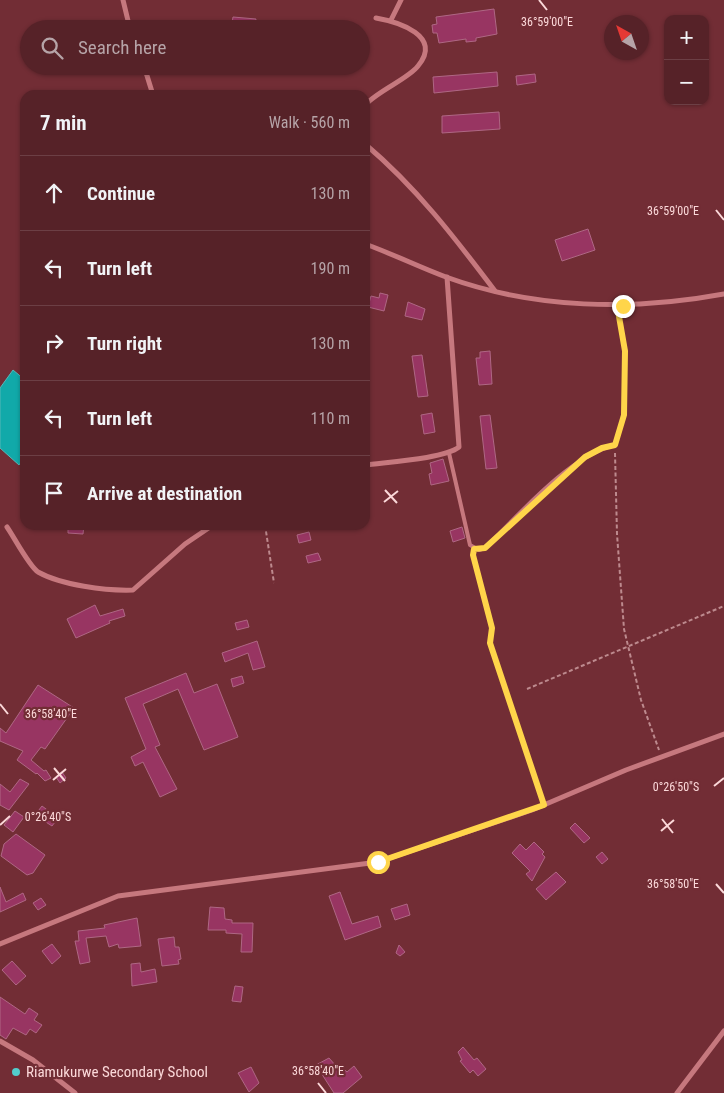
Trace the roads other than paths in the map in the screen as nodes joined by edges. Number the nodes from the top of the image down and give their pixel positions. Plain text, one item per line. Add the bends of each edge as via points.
1 (123, 0) edge
2 (401, 0) edge
3 (376, 18) dead end
4 (128, 20) edge
5 (391, 20) junction
6 (147, 75) edge
7 (151, 90) edge
8 (370, 101) edge
9 (370, 148) edge
10 (370, 246) edge
11 (447, 277) junction
12 (496, 291) junction
13 (724, 294) edge
14 (615, 445) road end
15 (449, 453) junction
16 (370, 464) edge
17 (7, 527) dead end
18 (206, 530) edge
19 (724, 734) edge
20 (0, 944) edge
21 (724, 1031) edge
22 (0, 1041) edge
23 (75, 1093) edge
24 (677, 1093) edge

1 - 4 street
2 - 5 street
3 - 5 street
5 - 8 street via 421,37 425,44 424,56 417,68
6 - 7 street
9 - 12 street via 396,169 432,209
10 - 11 street
11 - 12 street
11 - 15 street via 459,438 459,447
12 - 13 street via 543,299 617,305 686,301
14 - 15 lane via 585,457 485,548 474,549 470,545
15 - 16 street
17 - 18 street via 37,571 79,586 120,590 133,590
19 - 20 street via 544,805 378,862 118,896
21 - 24 street
22 - 23 street via 33,1060

